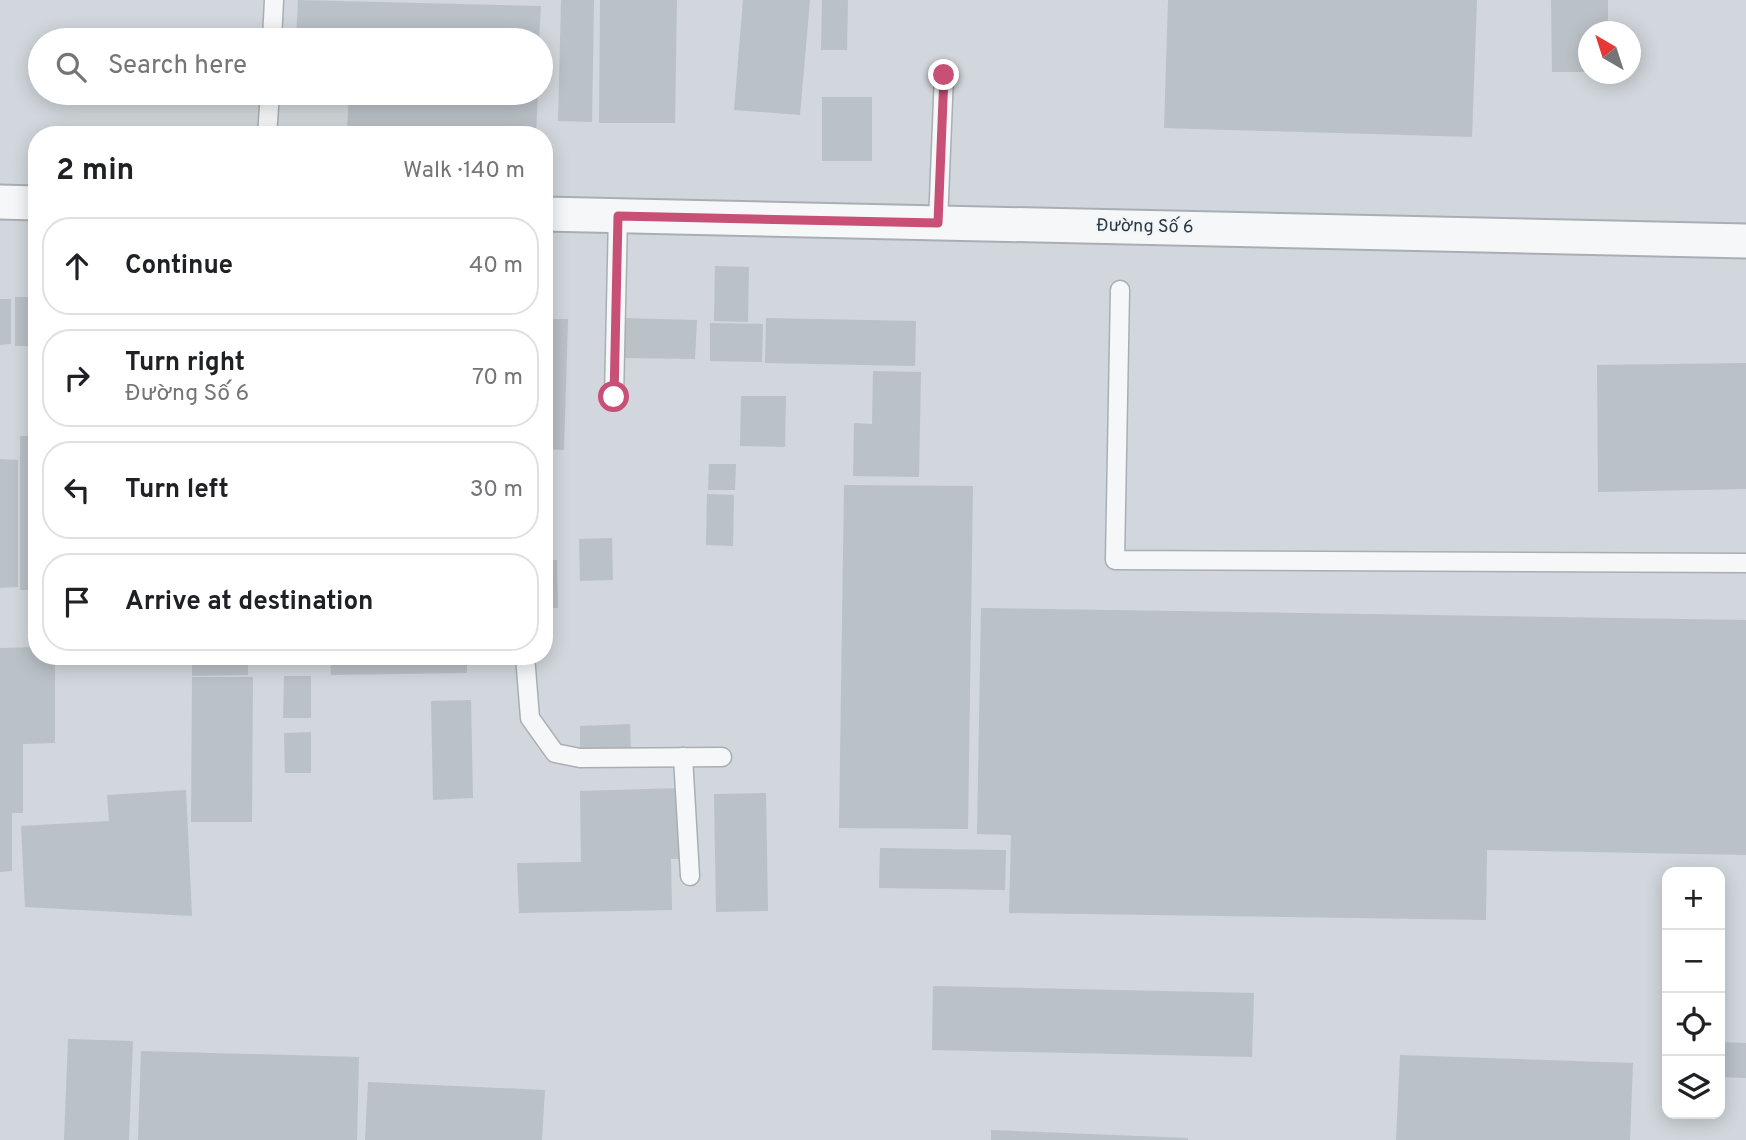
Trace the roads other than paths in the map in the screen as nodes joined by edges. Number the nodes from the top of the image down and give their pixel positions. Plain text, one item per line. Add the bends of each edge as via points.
1 (274, 0) edge
2 (273, 28) edge
3 (944, 75) dead end
4 (269, 105) edge
5 (268, 126) edge
6 (0, 202) edge
7 (28, 203) edge
8 (553, 214) edge
9 (618, 216) junction
10 (938, 223) junction
11 (1746, 241) edge
12 (1120, 290) dead end
13 (614, 397) dead end
14 (1746, 563) edge
15 (527, 665) edge
16 (683, 757) junction
17 (722, 757) dead end
18 (691, 876) dead end

1 - 2 lane
3 - 10 lane
4 - 5 lane
6 - 7 street
8 - 9 street, Đường Số 6
9 - 10 street, Đường Số 6
9 - 13 lane
10 - 11 street, Đường Số 6
12 - 14 lane via 1115,560
15 - 16 lane via 530,718 555,753 580,758
16 - 17 lane
16 - 18 lane

